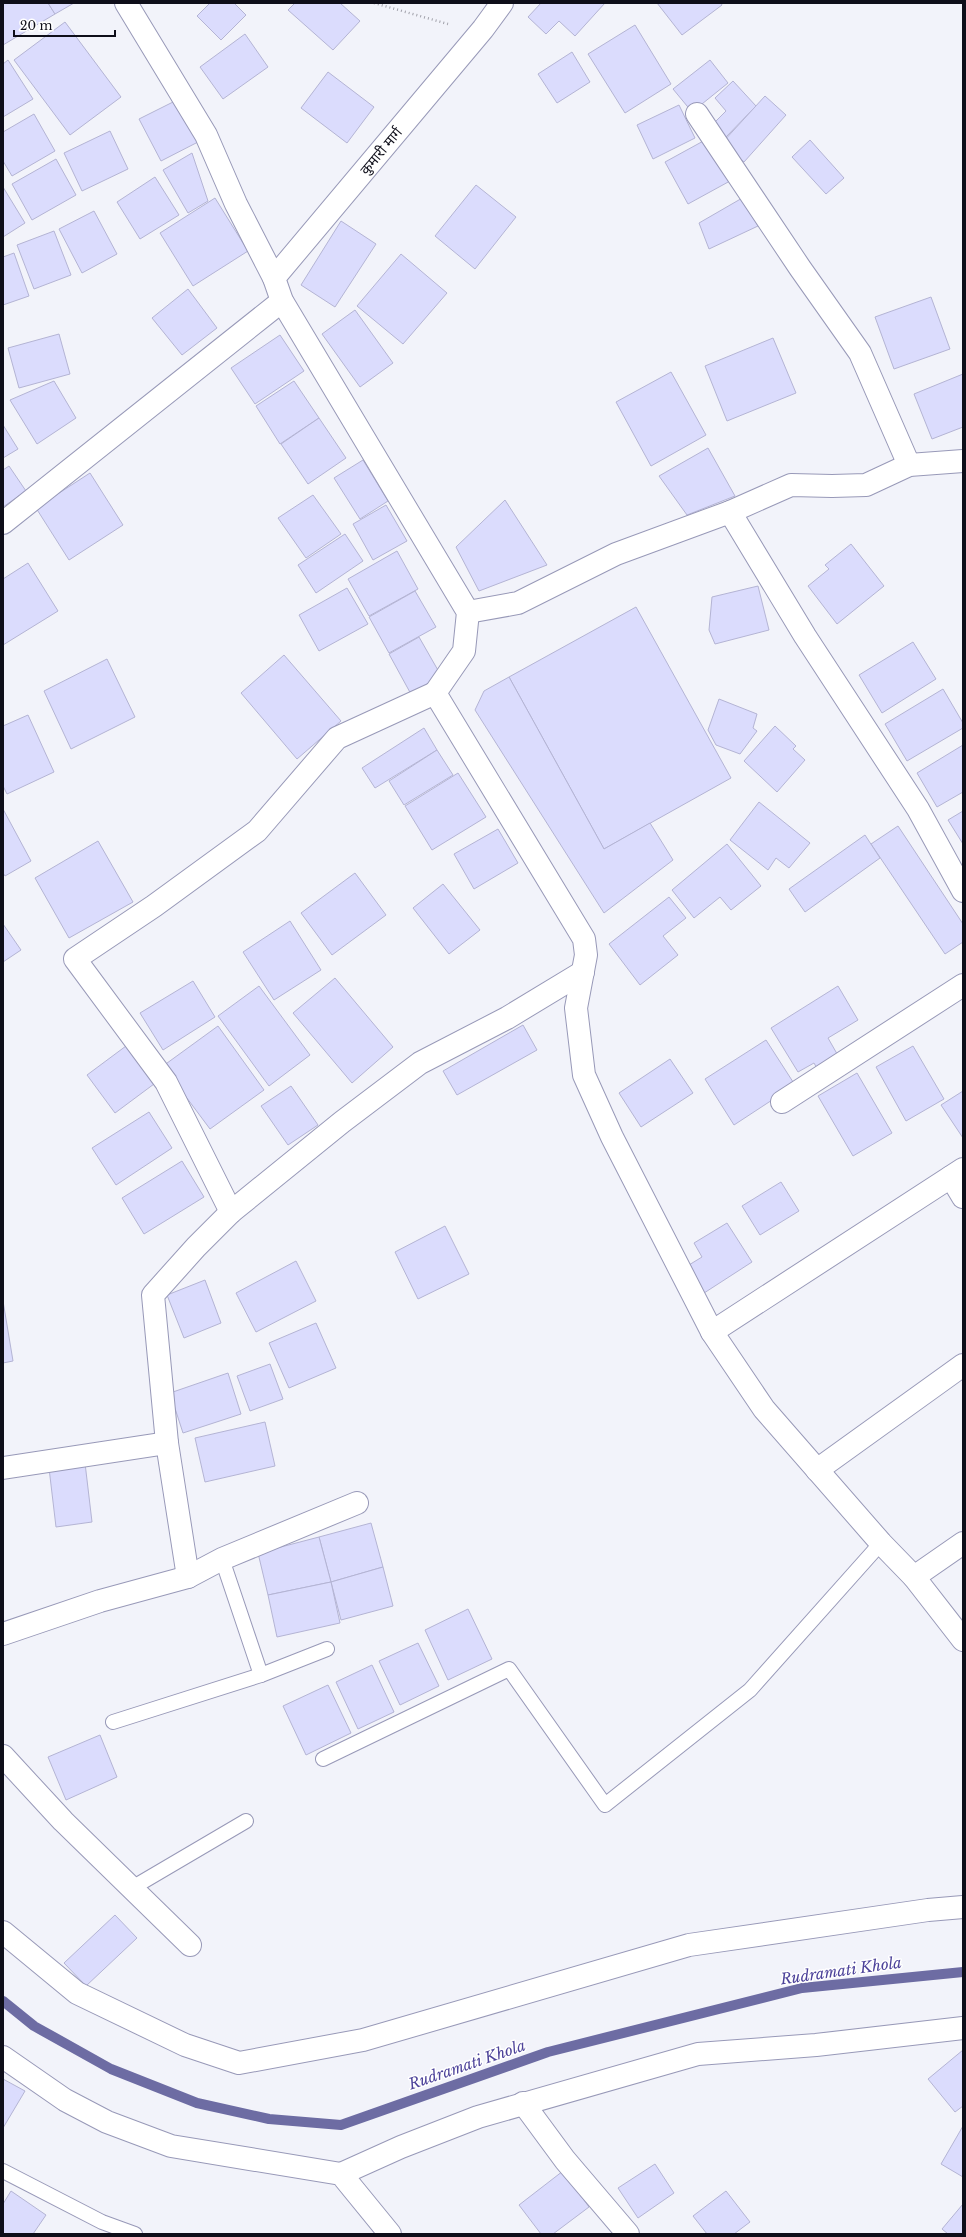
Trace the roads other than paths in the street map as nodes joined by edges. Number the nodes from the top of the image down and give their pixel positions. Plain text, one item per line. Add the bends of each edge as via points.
1 (126, 3) edge
2 (502, 3) edge
3 (697, 114) dead end
4 (274, 278) junction
5 (282, 302) junction
6 (963, 460) edge
7 (910, 465) junction
8 (730, 512) junction
9 (3, 524) edge
10 (468, 612) junction
11 (435, 693) junction
12 (963, 891) edge
13 (583, 972) junction
14 (963, 985) edge
15 (782, 1102) dead end
16 (957, 1173) edge
17 (963, 1197) edge
18 (231, 1212) junction
19 (712, 1332) junction
20 (963, 1365) edge
21 (166, 1443) junction
22 (3, 1468) edge
23 (817, 1470) junction
24 (356, 1503) dead end
25 (881, 1543) junction
26 (963, 1543) edge
27 (222, 1559) junction
28 (188, 1577) junction
29 (914, 1577) junction
30 (3, 1634) edge
31 (963, 1640) edge
32 (327, 1649) dead end
33 (261, 1675) junction
34 (113, 1722) dead end
35 (3, 1756) edge
36 (323, 1758) dead end
37 (246, 1821) dead end
38 (132, 1888) junction
39 (963, 1907) edge
40 (3, 1932) edge
41 (190, 1945) dead end
42 (963, 2028) edge
43 (3, 2057) edge
44 (523, 2102) junction
45 (3, 2171) edge
46 (341, 2174) junction
47 (135, 2234) edge
48 (390, 2234) edge
49 (628, 2234) edge

1 - 4 street via 206,135 236,204
2 - 4 street, कुमारी मार्ग
3 - 7 street via 860,353
4 - 5 street
5 - 9 street
5 - 10 street
6 - 7 street
7 - 8 street via 866,485 791,484
8 - 10 street via 616,554 518,603
8 - 12 street via 806,636 918,809
10 - 11 street via 464,651
11 - 13 street via 584,939 586,955
11 - 18 street via 337,738 257,832 75,959 166,1082
13 - 18 street via 508,1018 420,1063
13 - 19 street via 576,1008 584,1075 612,1137
14 - 15 street
16 - 17 street
16 - 19 street
18 - 21 street via 153,1295
19 - 23 street via 764,1409
20 - 23 street
21 - 22 street
21 - 28 street
23 - 25 street
24 - 27 street
25 - 29 street
25 - 36 lane via 750,1690 605,1806 508,1669
26 - 29 street
27 - 28 street
27 - 33 lane
28 - 30 street via 100,1601
29 - 31 street
32 - 33 lane
33 - 34 lane
35 - 38 street via 63,1821
37 - 38 lane
38 - 41 street
39 - 40 street via 689,1946 363,2040 239,2063 185,2045 77,1994
42 - 44 street via 816,2046 698,2054
43 - 46 street via 65,2100 93,2115 171,2146
44 - 46 street via 464,2122
44 - 49 street via 565,2160
45 - 47 lane via 102,2222
46 - 48 street

